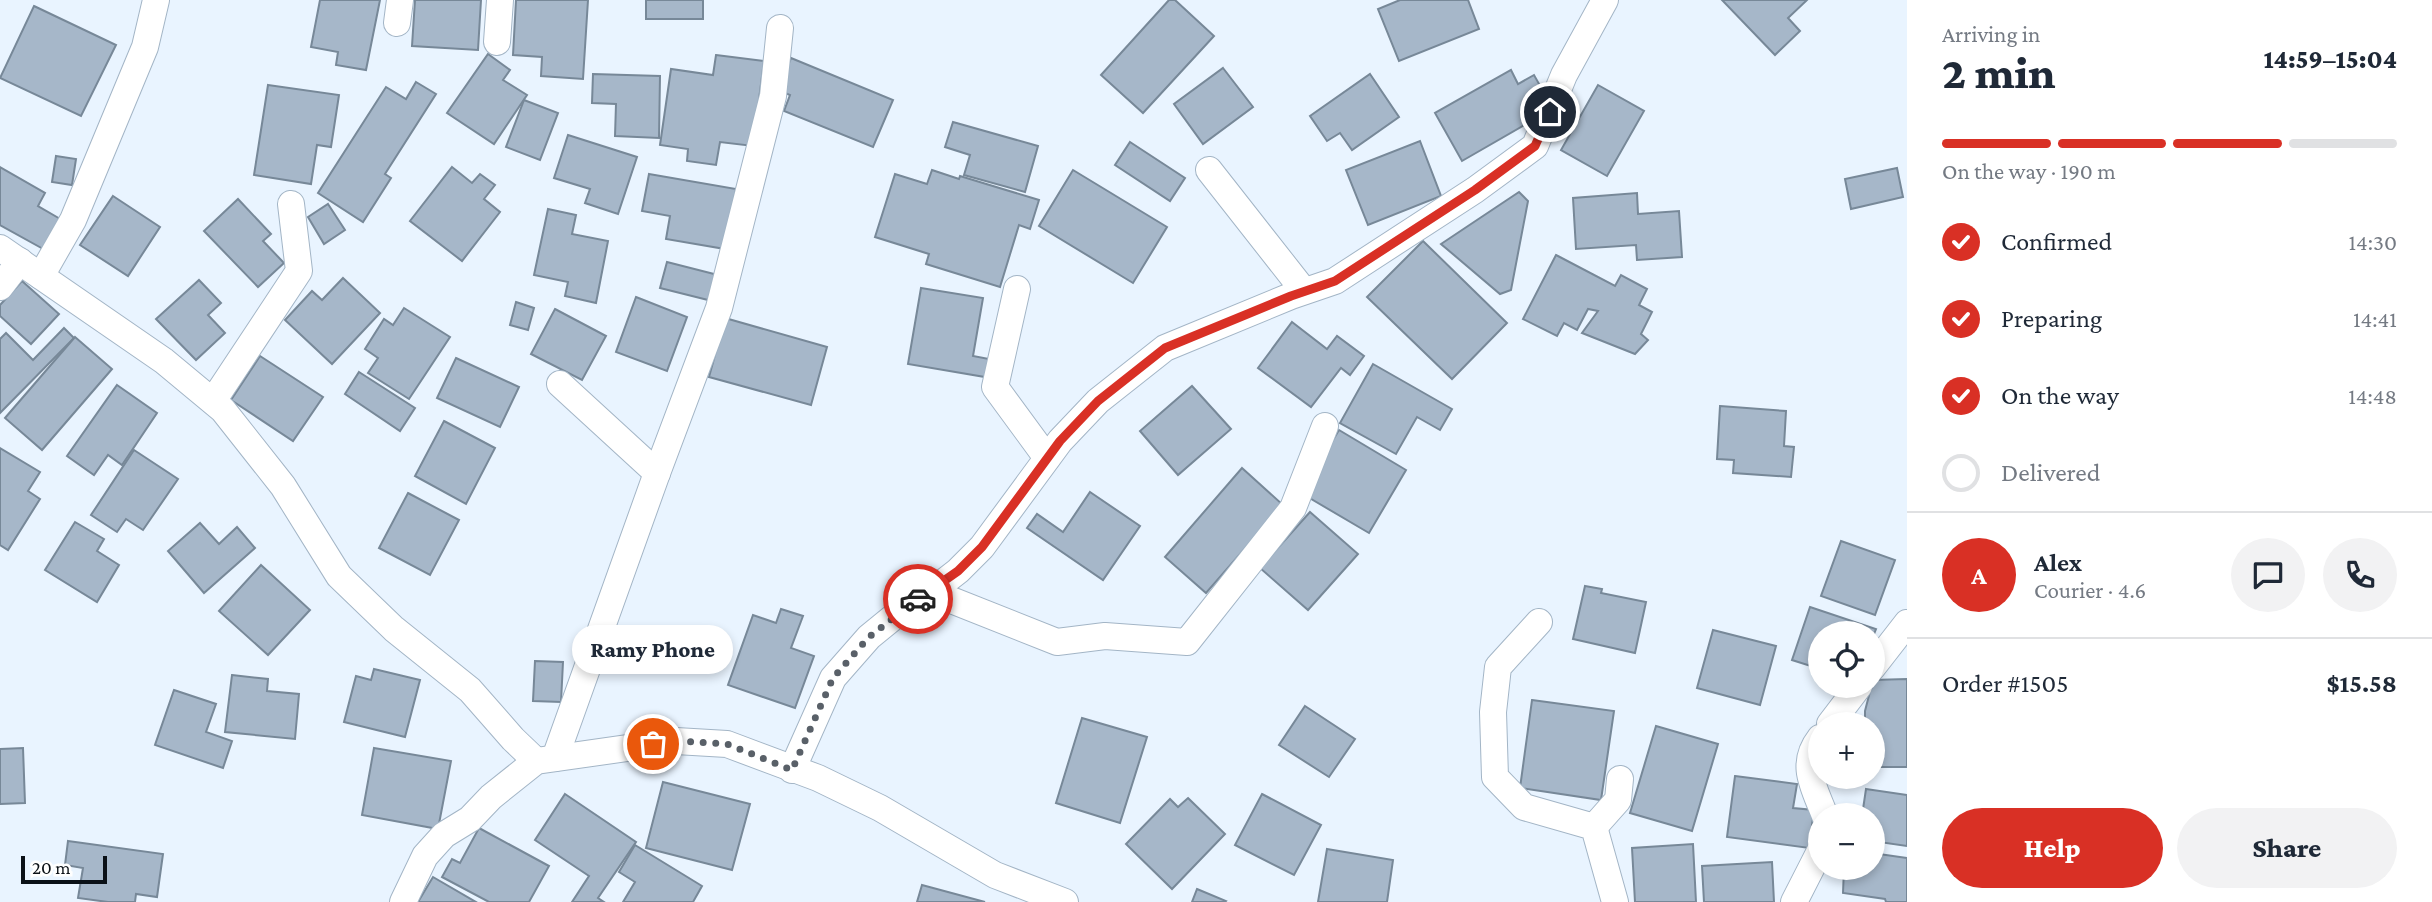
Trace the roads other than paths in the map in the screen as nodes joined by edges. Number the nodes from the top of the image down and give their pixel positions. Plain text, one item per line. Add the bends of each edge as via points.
1 (156, 0) edge
2 (500, 0) edge
3 (1605, 0) edge
4 (1587, 12) edge
5 (780, 28) dead end
6 (497, 42) dead end
7 (1209, 170) dead end
8 (291, 204) dead end
9 (20, 262) edge
10 (0, 287) edge
11 (1017, 289) dead end
12 (1304, 291) junction
13 (560, 384) dead end
14 (213, 401) junction
15 (1325, 426) dead end
16 (1047, 458) junction
17 (657, 473) junction
18 (931, 592) junction
19 (1539, 622) dead end
20 (1907, 623) edge
21 (1885, 651) edge
22 (1850, 698) edge
23 (1839, 712) edge
24 (546, 759) junction
25 (792, 770) junction
26 (1620, 779) dead end
27 (1594, 827) junction
28 (1808, 875) edge
29 (403, 902) edge
30 (1065, 902) edge
31 (1615, 902) edge
32 (1794, 902) edge

1 - 9 street via 145,47 73,220
2 - 6 street
3 - 4 street
4 - 12 street via 1535,146 1460,201 1335,281
5 - 17 street via 773,96 719,308
7 - 12 street
8 - 14 street via 299,271
9 - 10 street
9 - 14 street via 164,361
11 - 16 street via 995,387
12 - 16 street via 1165,348 1098,401
13 - 17 street
14 - 24 street via 283,486 340,576 394,629 470,690 513,739
15 - 18 street via 1293,509 1187,642 1105,636 1057,642
16 - 18 street via 982,547
17 - 24 street
18 - 25 street via 869,637 833,678
19 - 27 street via 1498,667 1494,777 1524,807
20 - 21 street
22 - 23 street
24 - 25 street via 677,741 727,744
24 - 29 street via 444,835 425,856
25 - 30 street via 880,808 995,875
26 - 27 street via 1618,800
27 - 31 street
28 - 32 street

